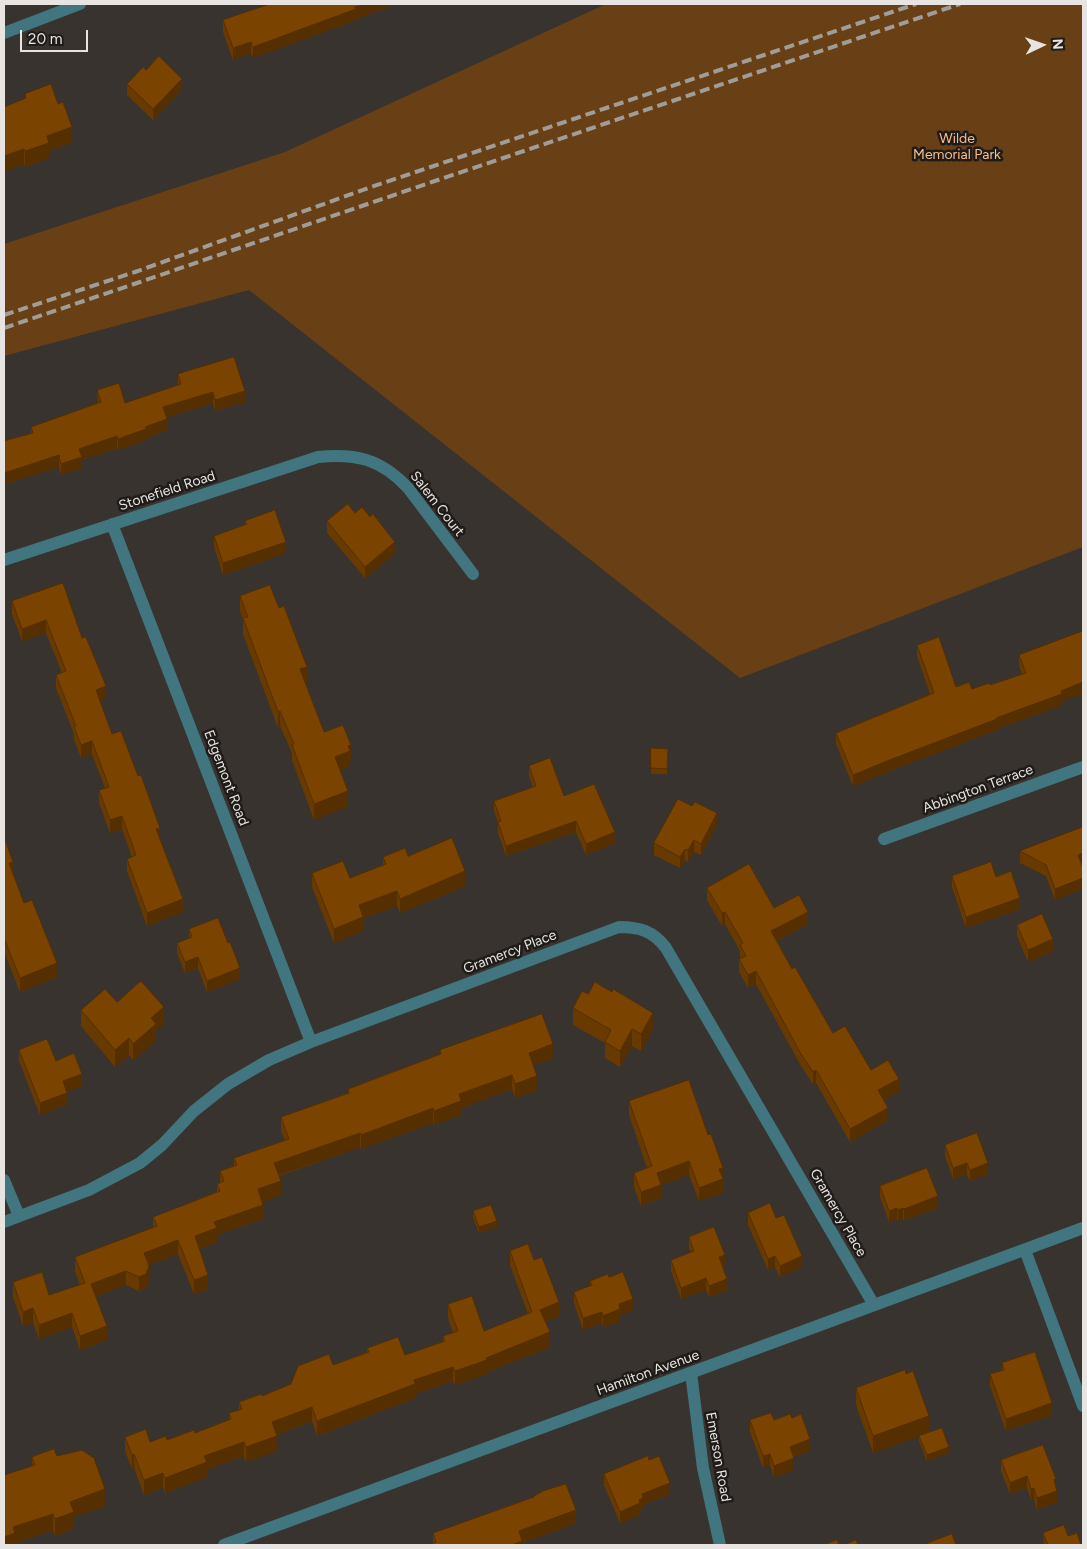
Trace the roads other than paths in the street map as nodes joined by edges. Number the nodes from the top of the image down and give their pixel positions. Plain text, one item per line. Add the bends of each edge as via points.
1 (80, 4) edge
2 (4, 33) edge
3 (340, 455) joint
4 (112, 524) junction
5 (4, 560) edge
6 (472, 574) dead end
7 (1083, 767) edge
8 (884, 840) dead end
9 (311, 1042) junction
10 (4, 1180) edge
11 (18, 1216) junction
12 (4, 1222) edge
13 (1083, 1228) edge
14 (1025, 1250) junction
15 (874, 1305) junction
16 (691, 1373) junction
17 (1083, 1406) edge
18 (224, 1545) edge
19 (720, 1545) edge

1 - 2 street
3 - 4 street, Stonefield Road via 318,457
3 - 6 street, Salem Court via 384,467 402,480
4 - 5 street, Stonefield Road
4 - 9 street, Edgemont Road
7 - 8 street, Abbington Terrace
9 - 11 street, Gramercy Place via 269,1060 228,1084 194,1111 140,1164 88,1190
9 - 15 street, Gramercy Place via 619,927 635,927 650,932 666,948
10 - 11 street
11 - 12 street, Gramercy Place
13 - 14 street, Hamilton Avenue
14 - 15 street, Hamilton Avenue
14 - 17 street
15 - 16 street, Hamilton Avenue
16 - 18 street, Hamilton Avenue
16 - 19 street, Emerson Road via 703,1468

